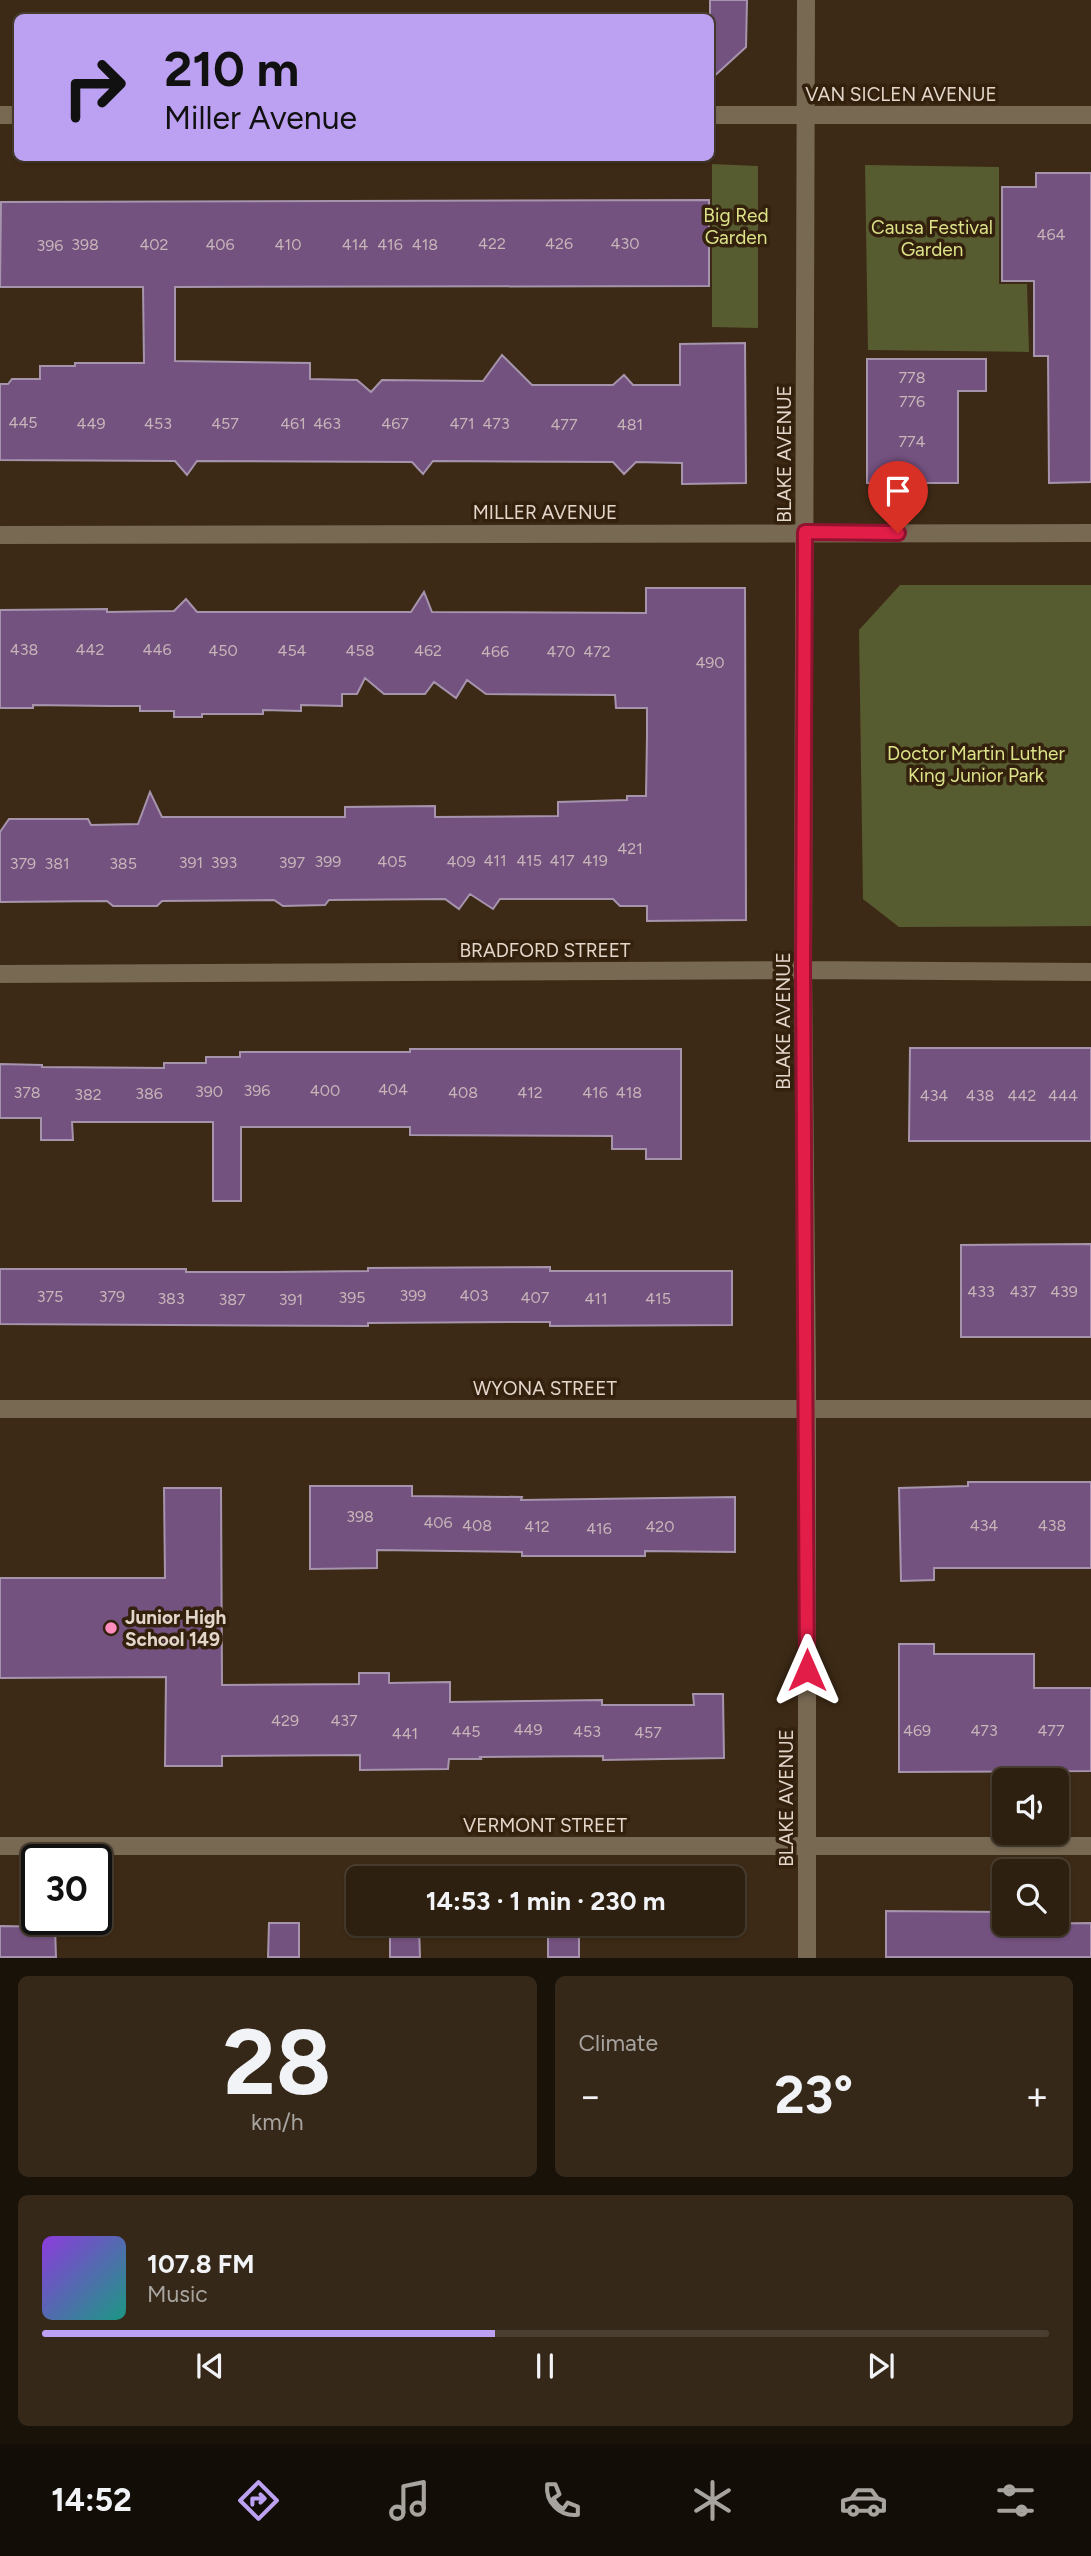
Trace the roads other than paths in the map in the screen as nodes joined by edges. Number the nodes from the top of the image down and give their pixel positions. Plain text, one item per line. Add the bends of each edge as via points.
1 (806, 0) edge
2 (714, 115) edge
3 (806, 115) junction
4 (1091, 115) edge
5 (805, 532) junction
6 (1091, 533) edge
7 (0, 535) edge
8 (803, 970) junction
9 (1091, 972) edge
10 (0, 974) edge
11 (0, 1409) edge
12 (807, 1409) junction
13 (1091, 1409) edge
14 (0, 1846) edge
15 (807, 1846) junction
16 (1091, 1846) edge
17 (807, 1958) edge

1 - 3 street, BLAKE AVENUE
2 - 3 street, VAN SICLEN AVENUE
3 - 4 street, VAN SICLEN AVENUE
3 - 5 street, BLAKE AVENUE
5 - 6 street, MILLER AVENUE
5 - 7 street, MILLER AVENUE
5 - 8 street, BLAKE AVENUE
8 - 9 street, BRADFORD STREET
8 - 10 street, BRADFORD STREET
8 - 12 street, BLAKE AVENUE
11 - 12 street, WYONA STREET
12 - 13 street, WYONA STREET
12 - 15 street, BLAKE AVENUE
14 - 15 street, VERMONT STREET
15 - 16 street, VERMONT STREET
15 - 17 street, BLAKE AVENUE

